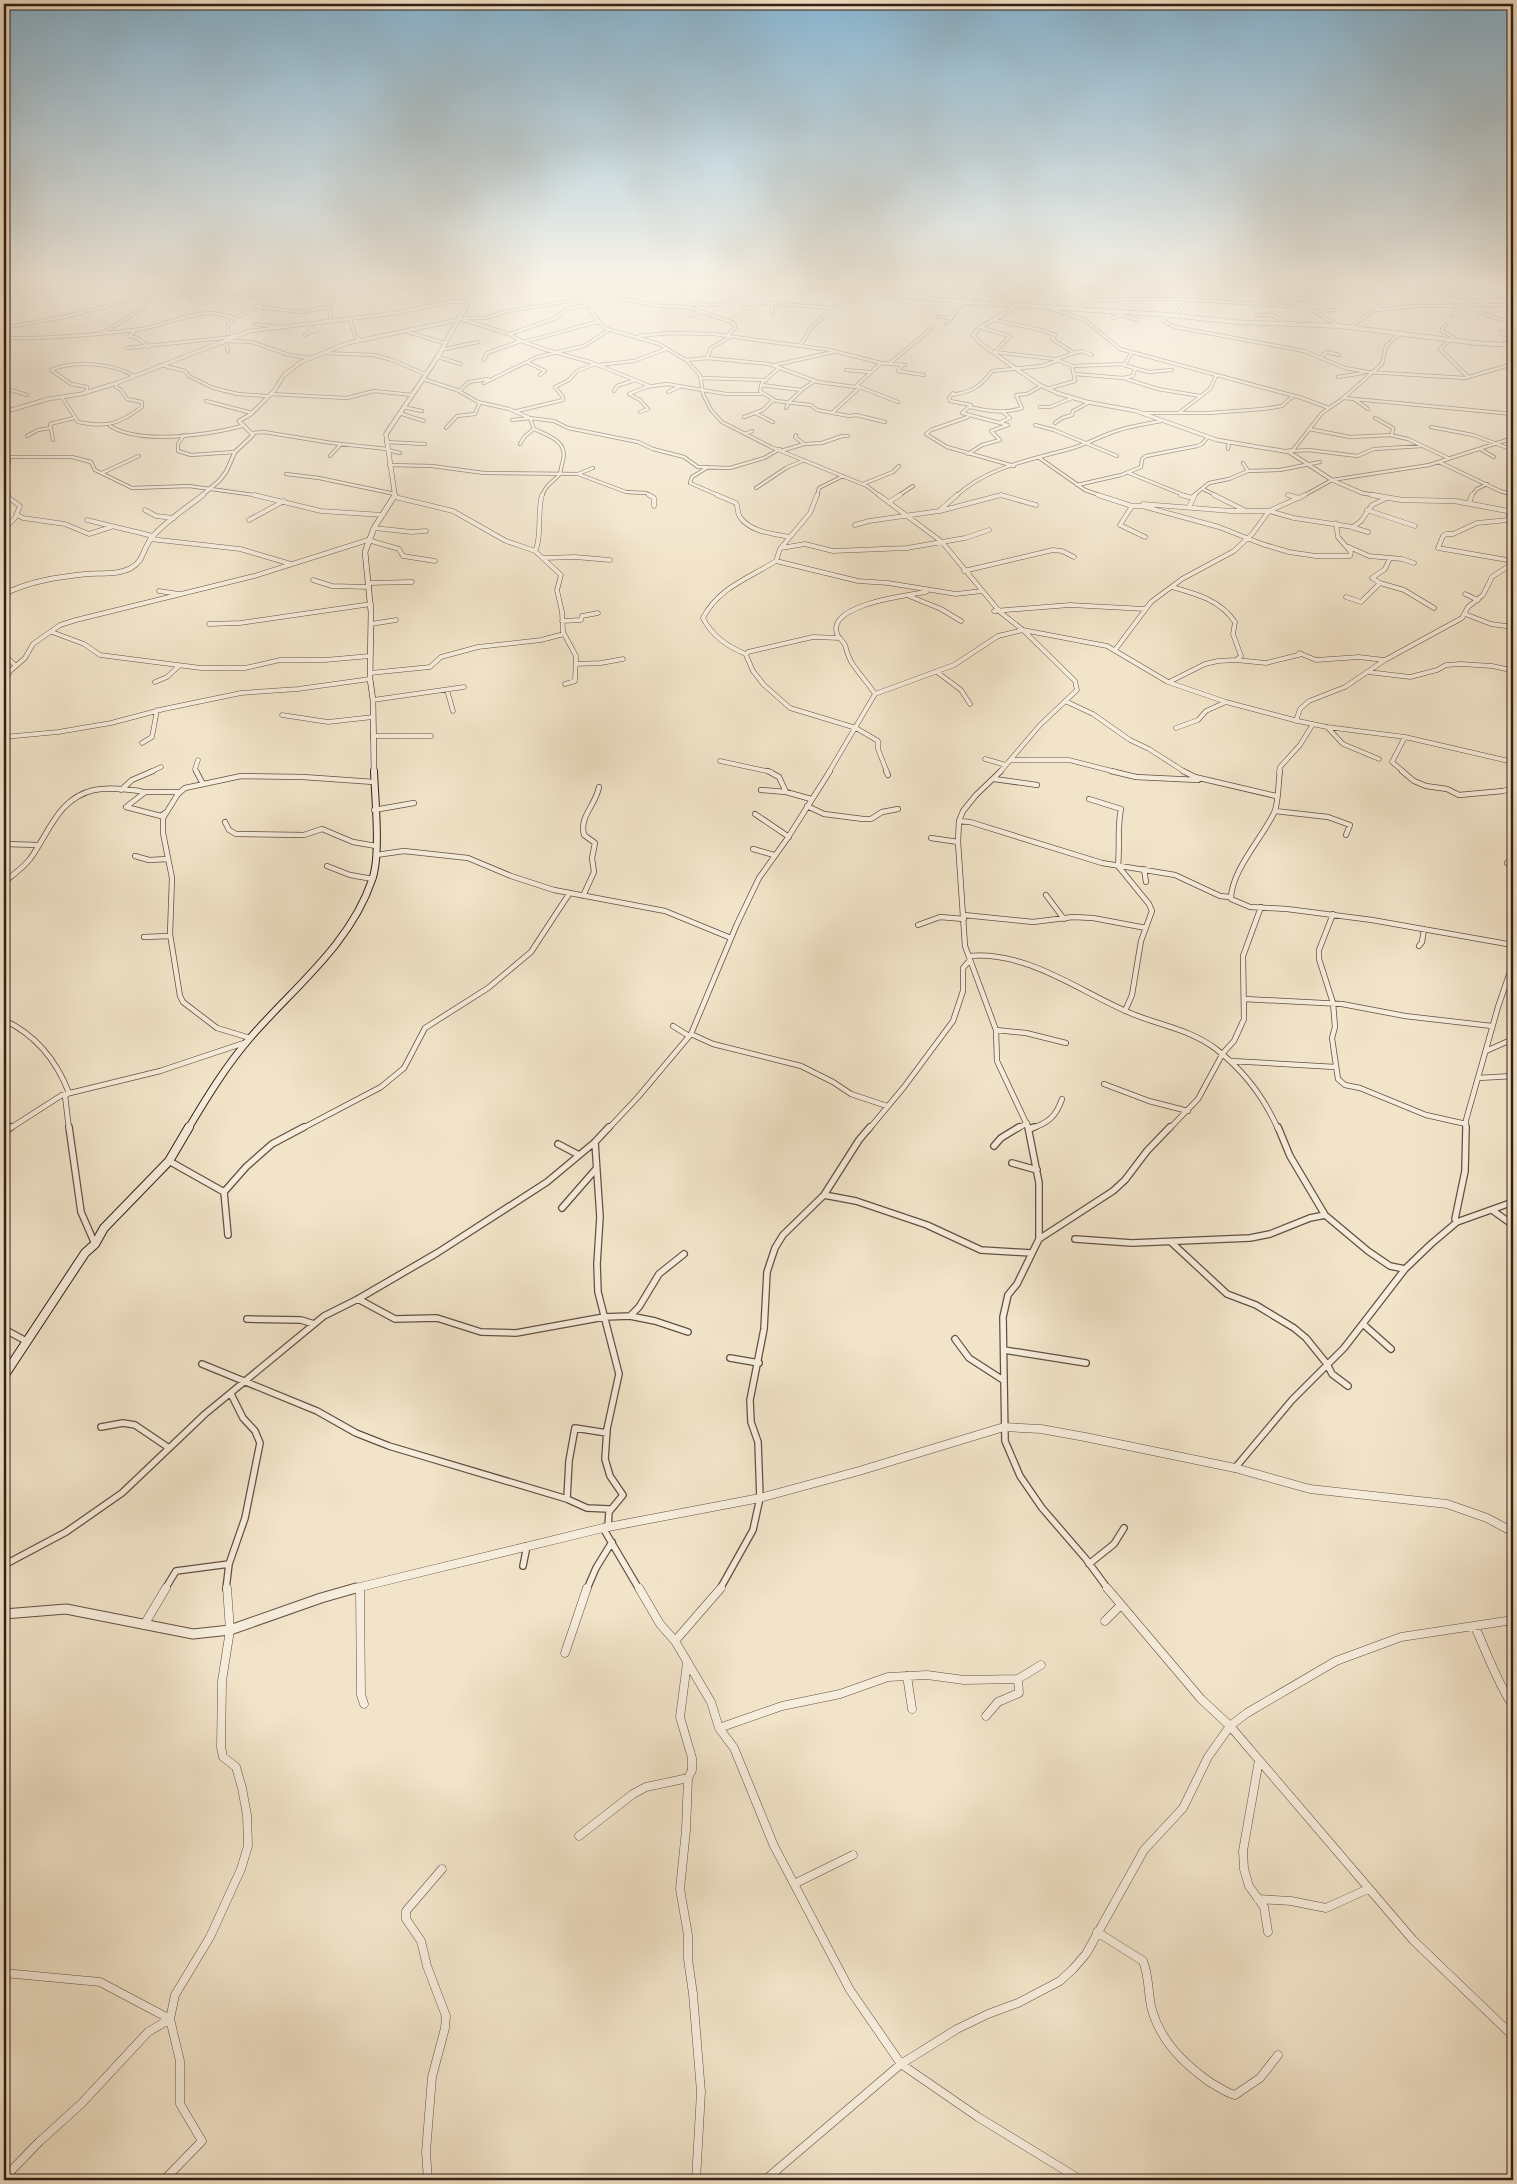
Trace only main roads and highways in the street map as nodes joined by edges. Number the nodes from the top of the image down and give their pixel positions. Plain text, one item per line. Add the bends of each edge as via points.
1 (419, 384) edge
2 (4, 1376) edge

1 - 2 main road via 388,429 386,447 395,496 374,528 365,552 371,604 376,846 373,879 340,942 249,1040 211,1088 169,1162 104,1228

